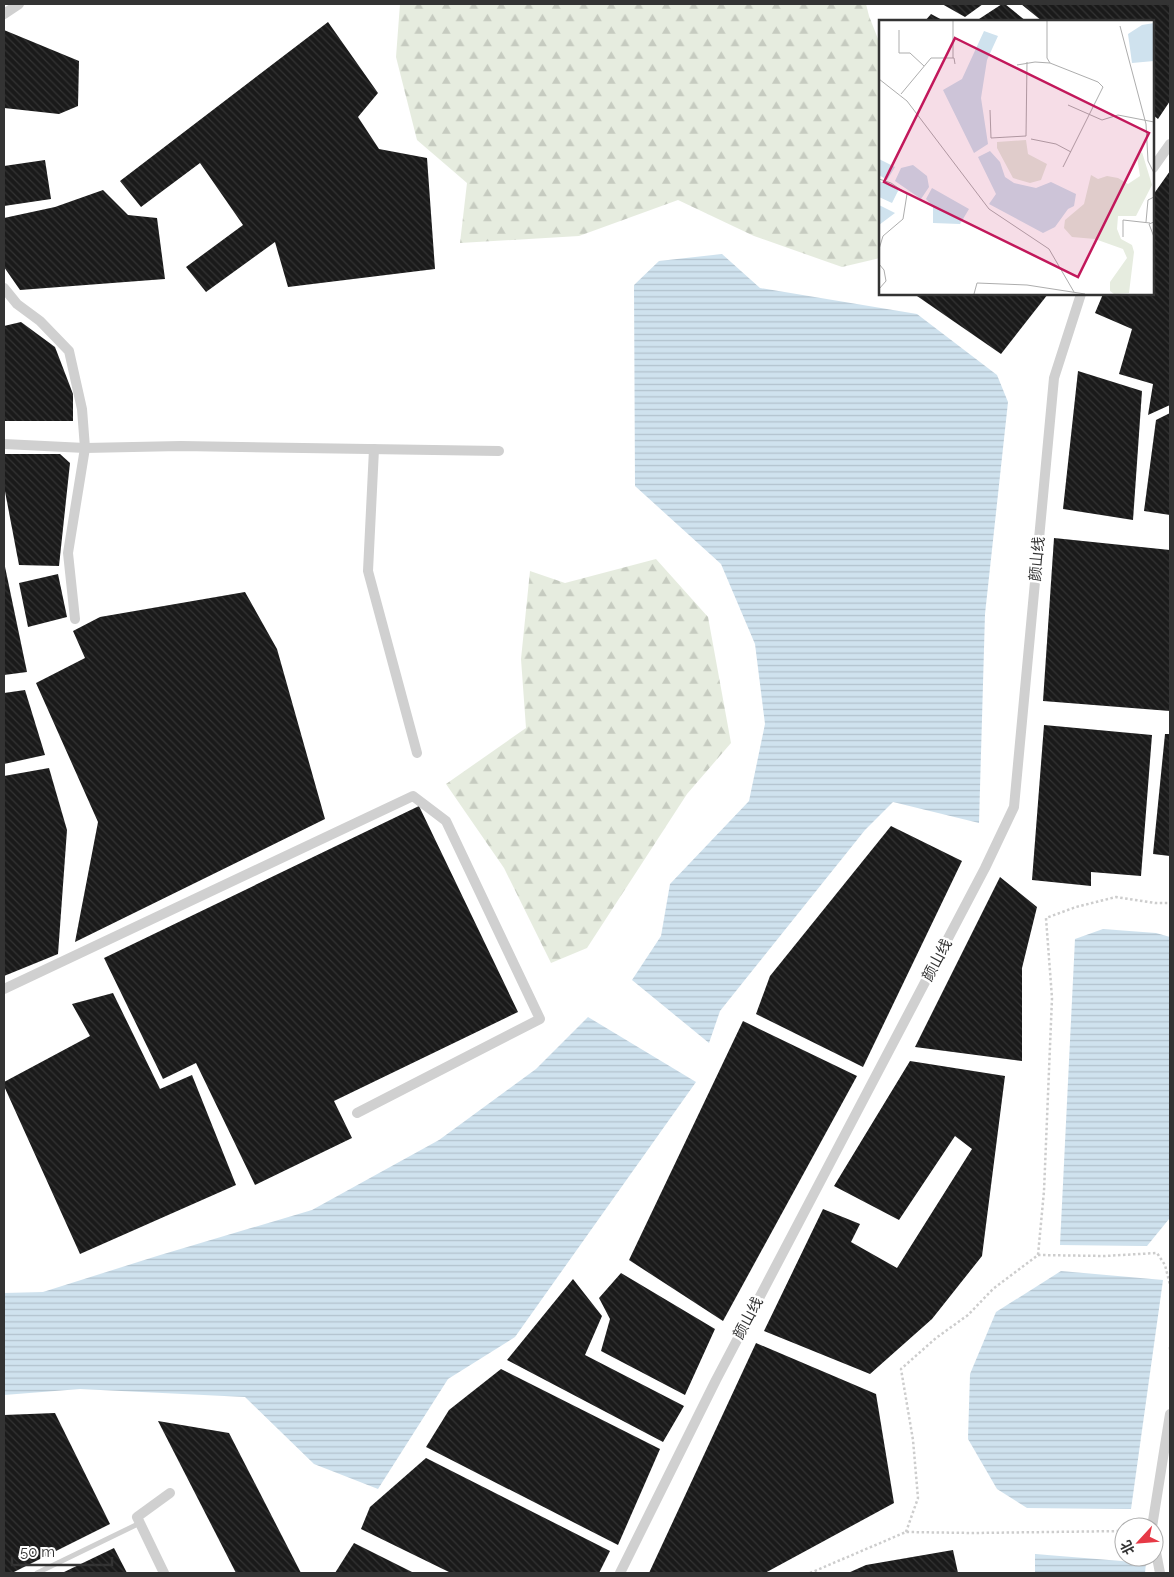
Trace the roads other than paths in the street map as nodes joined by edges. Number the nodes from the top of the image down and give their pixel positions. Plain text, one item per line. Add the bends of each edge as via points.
1 (19, 4) edge
2 (4, 14) edge
3 (1170, 144) edge
4 (1154, 167) edge
5 (4, 288) edge
6 (1080, 295) edge
7 (4, 444) edge
8 (85, 448) junction
9 (374, 449) junction
10 (499, 451) dead end
11 (75, 619) dead end
12 (417, 753) dead end
13 (4, 989) edge
14 (357, 1113) dead end
15 (1170, 1414) edge
16 (170, 1493) dead end
17 (1154, 1517) edge
18 (140, 1523) junction
19 (38, 1573) edge
20 (164, 1573) edge
21 (620, 1573) edge

1 - 2 street
3 - 4 street
5 - 8 street via 69,351 82,409
6 - 21 street, 颜山线 via 1054,378 1014,807 986,868 716,1380
7 - 8 street
8 - 9 street
8 - 11 street via 68,552
9 - 10 street
9 - 12 street via 368,571
13 - 14 street via 413,796 446,821 540,1019
15 - 17 street
16 - 18 street via 137,1517
18 - 19 lane
18 - 20 street

